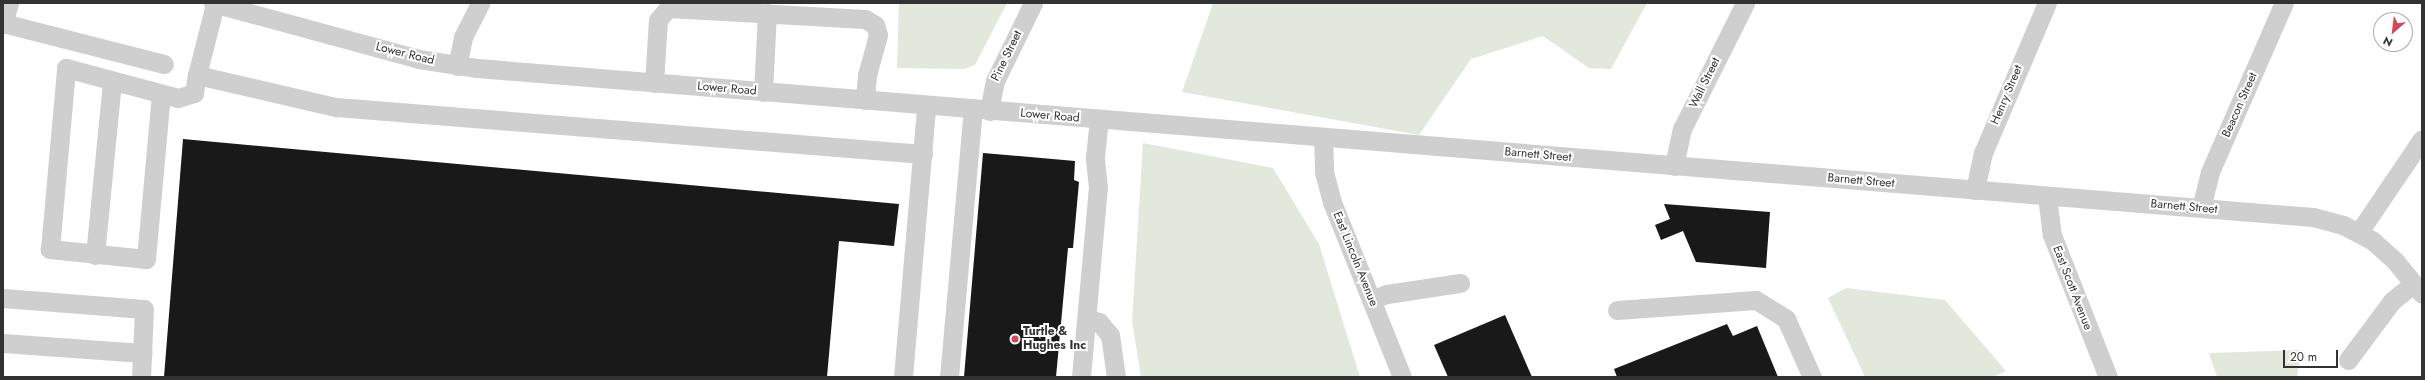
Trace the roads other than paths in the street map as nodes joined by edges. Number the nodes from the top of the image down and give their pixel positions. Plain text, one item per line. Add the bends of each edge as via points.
1 (9, 3) edge
2 (214, 3) edge
3 (480, 3) edge
4 (1033, 3) edge
5 (1745, 3) edge
6 (2047, 3) edge
7 (2284, 3) edge
8 (659, 7) edge
9 (768, 13) junction
10 (3, 24) edge
11 (164, 64) dead end
12 (457, 66) junction
13 (197, 75) junction
14 (112, 81) junction
15 (654, 83) junction
16 (763, 92) junction
17 (162, 94) junction
18 (865, 100) junction
19 (926, 106) junction
20 (981, 110) junction
21 (1099, 120) junction
22 (1248, 132) joint
23 (1323, 138) junction
24 (2422, 139) edge
25 (923, 154) junction
26 (1674, 166) junction
27 (1975, 190) junction
28 (2047, 196) junction
29 (2201, 208) junction
30 (2359, 232) junction
31 (95, 255) junction
32 (1460, 283) dead end
33 (2418, 289) edge
34 (3, 298) edge
35 (1372, 300) junction
36 (1617, 310) dead end
37 (1088, 319) junction
38 (3, 342) edge
39 (143, 353) junction
40 (2348, 360) dead end
41 (141, 377) edge
42 (903, 377) edge
43 (950, 377) edge
44 (1081, 377) edge
45 (1116, 377) edge
46 (1402, 377) edge
47 (1812, 377) edge
48 (2108, 377) edge

1 - 10 street
2 - 12 street, Lower Road
2 - 13 street
3 - 12 street via 463,36
4 - 20 street, Pine Street
5 - 26 street, Wall Street via 1682,129
6 - 27 street, Henry Street via 1983,153
7 - 29 street, Beacon Street via 2210,172
8 - 9 street
8 - 15 street
9 - 16 street
9 - 18 street via 865,19 875,25 878,35 867,75
10 - 11 street
12 - 15 street, Lower Road
13 - 17 street via 194,93 178,98
13 - 25 street via 351,109
14 - 17 street
14 - 31 street
14 - 31 street via 66,68 50,249
15 - 16 street, Lower Road
16 - 18 street, Lower Road
17 - 31 street via 146,259
18 - 19 street, Lower Road
19 - 20 street, Lower Road
19 - 25 street
20 - 21 street, Lower Road
20 - 43 street, Pine Street
21 - 22 street, Lower Road
21 - 37 street via 1095,157 1098,188
22 - 23 street, Barnett Street
23 - 26 street, Barnett Street
23 - 35 street, East Lincoln Avenue via 1324,172 1332,202
24 - 30 street
25 - 42 street
26 - 27 street, Barnett Street
27 - 28 street, Barnett Street
28 - 29 street, Barnett Street
28 - 48 street, East Scott Avenue via 2052,235
29 - 30 street, Barnett Street via 2313,217
30 - 33 street, Barnett Street via 2385,251
32 - 35 street via 1387,294
33 - 40 street via 2392,301
34 - 39 street via 144,309
35 - 46 street, East Lincoln Avenue
36 - 47 street via 1756,300 1786,319
37 - 44 street
37 - 45 street via 1099,322 1110,335
38 - 39 street
39 - 41 street

